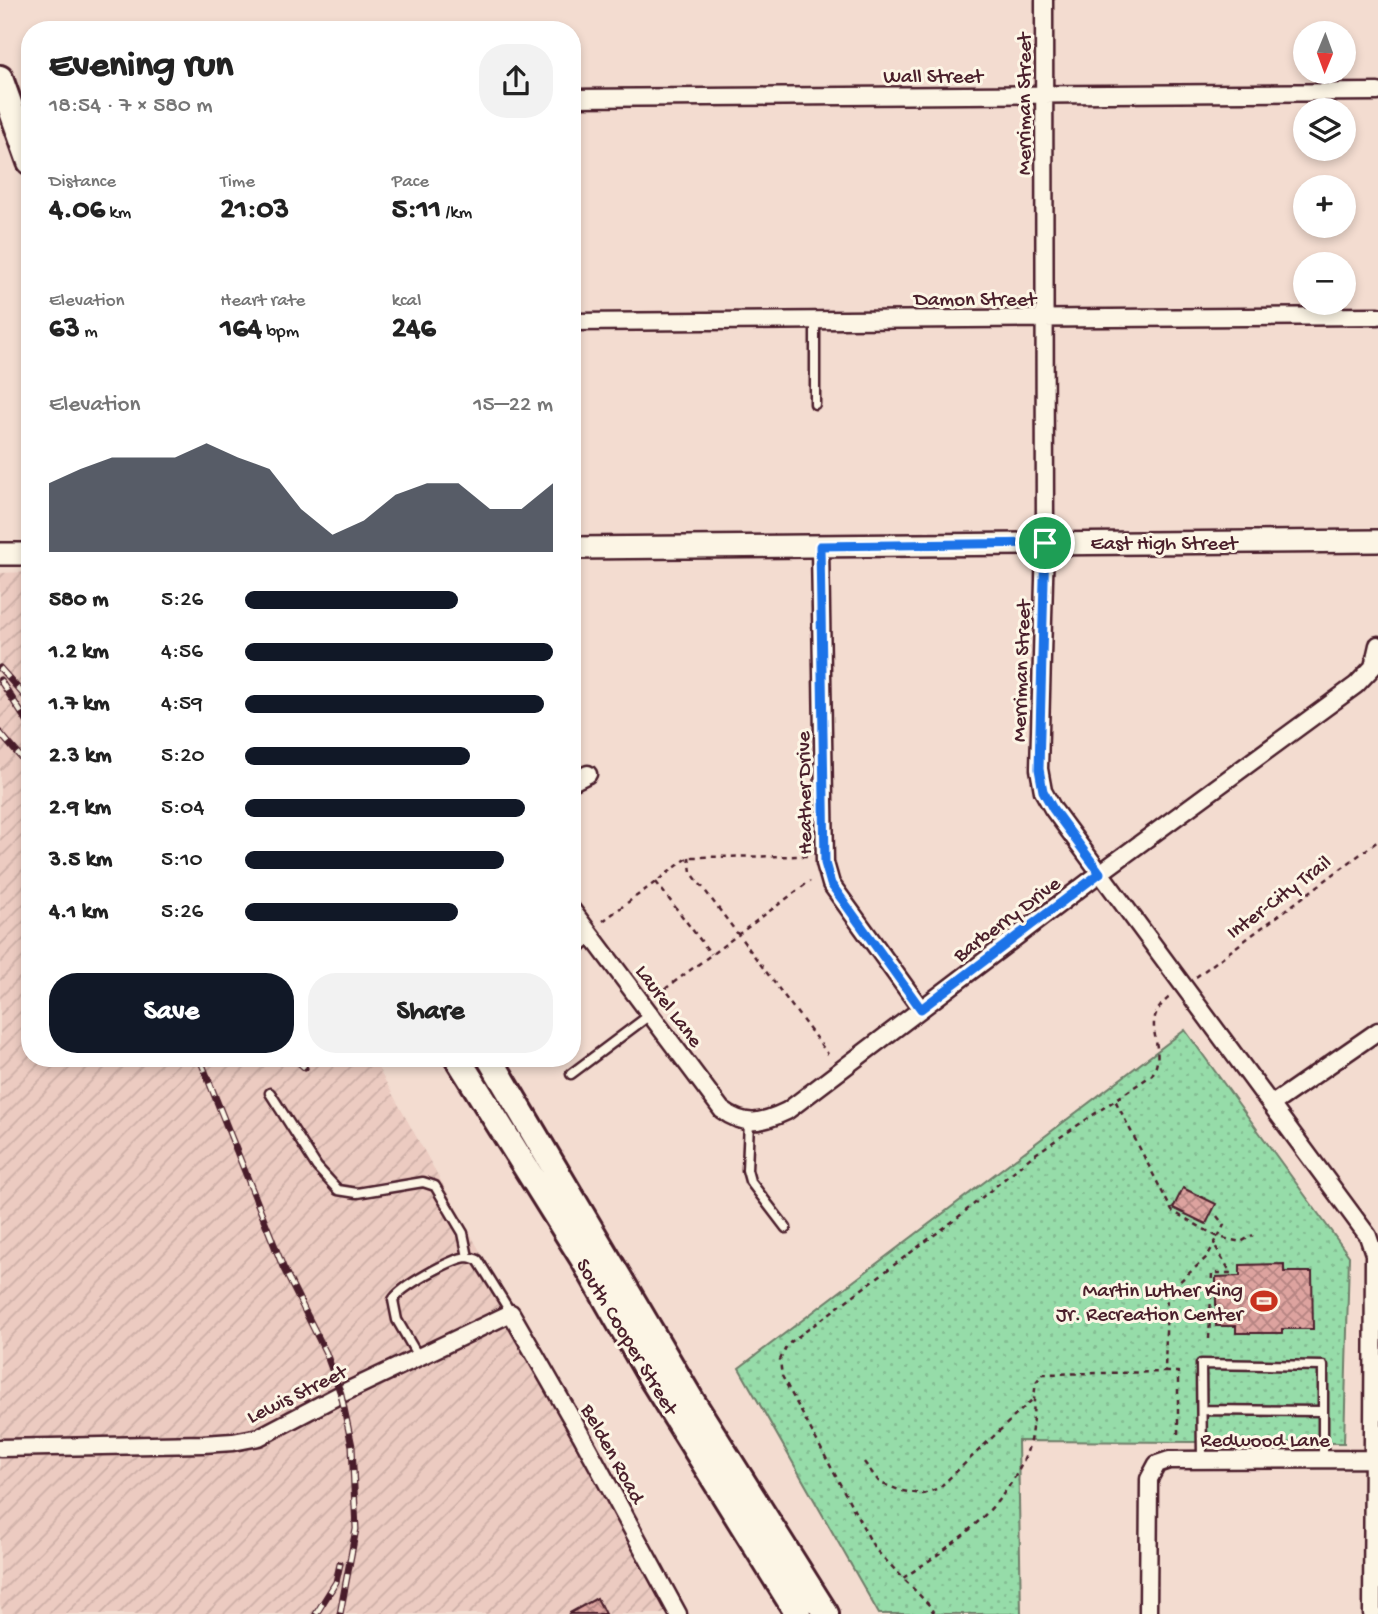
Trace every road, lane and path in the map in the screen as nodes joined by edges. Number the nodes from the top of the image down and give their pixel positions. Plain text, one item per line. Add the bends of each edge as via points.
1 (1044, 0) edge
2 (0, 78) edge
3 (1378, 92) edge
4 (1044, 95) junction
5 (581, 98) edge
6 (21, 112) edge
7 (1378, 316) edge
8 (1045, 318) junction
9 (815, 320) junction
10 (581, 323) edge
11 (815, 404) dead end
12 (1378, 541) edge
13 (1045, 543) junction
14 (820, 546) junction
15 (581, 548) edge
16 (0, 554) edge
17 (21, 554) edge
18 (1378, 645) edge
19 (588, 774) dead end
20 (581, 778) edge
21 (1378, 841) edge
22 (807, 856) dead end
23 (690, 857) junction
24 (1100, 873) junction
25 (810, 881) dead end
26 (656, 882) junction
27 (581, 921) edge
28 (603, 921) dead end
29 (738, 935) junction
30 (593, 937) junction
31 (581, 948) edge
32 (711, 955) junction
33 (1197, 976) dead end
34 (657, 995) dead end
35 (1167, 999) dead end
36 (921, 1009) junction
37 (651, 1014) junction
38 (1378, 1031) edge
39 (828, 1055) dead end
40 (581, 1066) edge
41 (463, 1067) edge
42 (495, 1067) edge
43 (580, 1067) edge
44 (572, 1073) dead end
45 (270, 1093) dead end
46 (1115, 1099) junction
47 (1271, 1105) junction
48 (744, 1120) junction
49 (1217, 1216) dead end
50 (786, 1228) dead end
51 (1253, 1235) dead end
52 (1373, 1236) edge
53 (1218, 1237) junction
54 (1214, 1244) junction
55 (468, 1257) junction
56 (511, 1313) junction
57 (1209, 1339) dead end
58 (419, 1358) junction
59 (1165, 1372) junction
60 (1033, 1399) junction
61 (1202, 1410) junction
62 (1322, 1411) junction
63 (1178, 1439) dead end
64 (0, 1448) edge
65 (1202, 1459) junction
66 (1374, 1459) junction
67 (1323, 1460) junction
68 (864, 1462) dead end
69 (904, 1578) junction
70 (678, 1614) edge
71 (798, 1614) edge
72 (826, 1614) edge
73 (934, 1614) edge
74 (1148, 1614) edge
75 (1372, 1614) edge

1 - 4 street, Merriman Street
2 - 6 main road
3 - 4 street, Wall Street
4 - 5 street, Wall Street
4 - 8 street, Merriman Street
7 - 8 street, Damon Street
8 - 9 street, Damon Street
8 - 13 street, Merriman Street
9 - 10 street, Damon Street
9 - 11 lane
12 - 13 street, East High Street
13 - 14 street, East High Street
13 - 24 street, Merriman Street via 1039,769 1053,809
14 - 15 street, East High Street
14 - 36 street, Heather Drive via 825,863 831,884
16 - 17 street
18 - 24 street, Barberry Drive via 1365,678
19 - 20 street
21 - 33 path, Inter-City Trail
22 - 23 path
23 - 26 path
23 - 29 path via 691,872
24 - 36 street, Barberry Drive
24 - 47 street, Merriman Street
25 - 29 path
26 - 28 path
26 - 32 path
27 - 30 street, Laurel Lane
29 - 32 path
29 - 39 path
30 - 31 lane
30 - 37 street, Laurel Lane
32 - 34 path
35 - 46 path via 1154,1018 1158,1065 1152,1075
36 - 48 street, Barberry Drive via 787,1111 766,1121
37 - 40 lane
37 - 48 street, Laurel Lane via 714,1101
38 - 47 street
41 - 71 main road, South Cooper Street
42 - 72 main road, South Cooper Street via 692,1401
43 - 44 lane
45 - 55 lane via 317,1167 338,1190 357,1193 423,1182 436,1186 463,1233
46 - 53 path via 1171,1211
46 - 69 path via 1031,1157 787,1345 779,1360 782,1377 875,1549
47 - 52 street, Merriman Street
48 - 50 lane via 750,1181
49 - 53 path via 1224,1225
51 - 53 path via 1241,1242
52 - 66 street
53 - 54 path
54 - 57 path via 1231,1273 1212,1273
54 - 59 path via 1194,1271 1167,1293
55 - 56 lane via 483,1265
55 - 58 lane via 402,1289 393,1300 397,1320
56 - 58 street, Lewis Street
56 - 70 street, Belden Road
58 - 64 street, Lewis Street via 259,1437 233,1443
59 - 60 path via 1042,1374
59 - 63 path via 1178,1371
60 - 68 path via 939,1489 923,1494 902,1491 880,1483
60 - 69 path via 1026,1455 997,1500 975,1526
61 - 62 lane
61 - 62 lane via 1201,1364 1323,1366
61 - 65 lane
62 - 67 lane
65 - 67 street, Redwood Lane
65 - 74 street, Redwood Lane via 1163,1461 1149,1479
66 - 67 street, Redwood Lane
66 - 75 street
69 - 73 path

